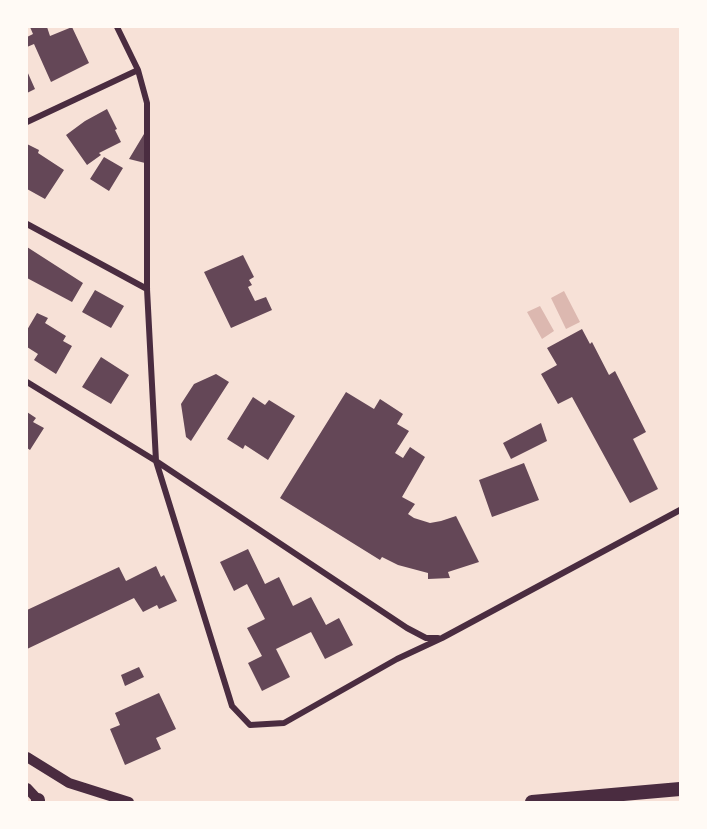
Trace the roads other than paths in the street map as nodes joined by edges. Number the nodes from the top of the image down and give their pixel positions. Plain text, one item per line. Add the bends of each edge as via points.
1 (117, 27) edge
2 (138, 70) junction
3 (27, 122) edge
4 (27, 224) edge
5 (147, 289) junction
6 (27, 382) edge
7 (156, 461) junction
8 (680, 510) edge
9 (442, 638) junction
10 (27, 757) edge
11 (27, 788) edge
12 (680, 789) edge
13 (39, 801) edge
14 (129, 802) edge
15 (532, 802) edge

1 - 2 street
2 - 3 street
2 - 5 street via 147,103
4 - 5 street
5 - 7 street
6 - 7 street
7 - 9 street via 407,628 426,638
7 - 9 street via 232,706 250,725 284,723
8 - 9 street
10 - 14 street via 69,783
11 - 13 street
12 - 15 main road

